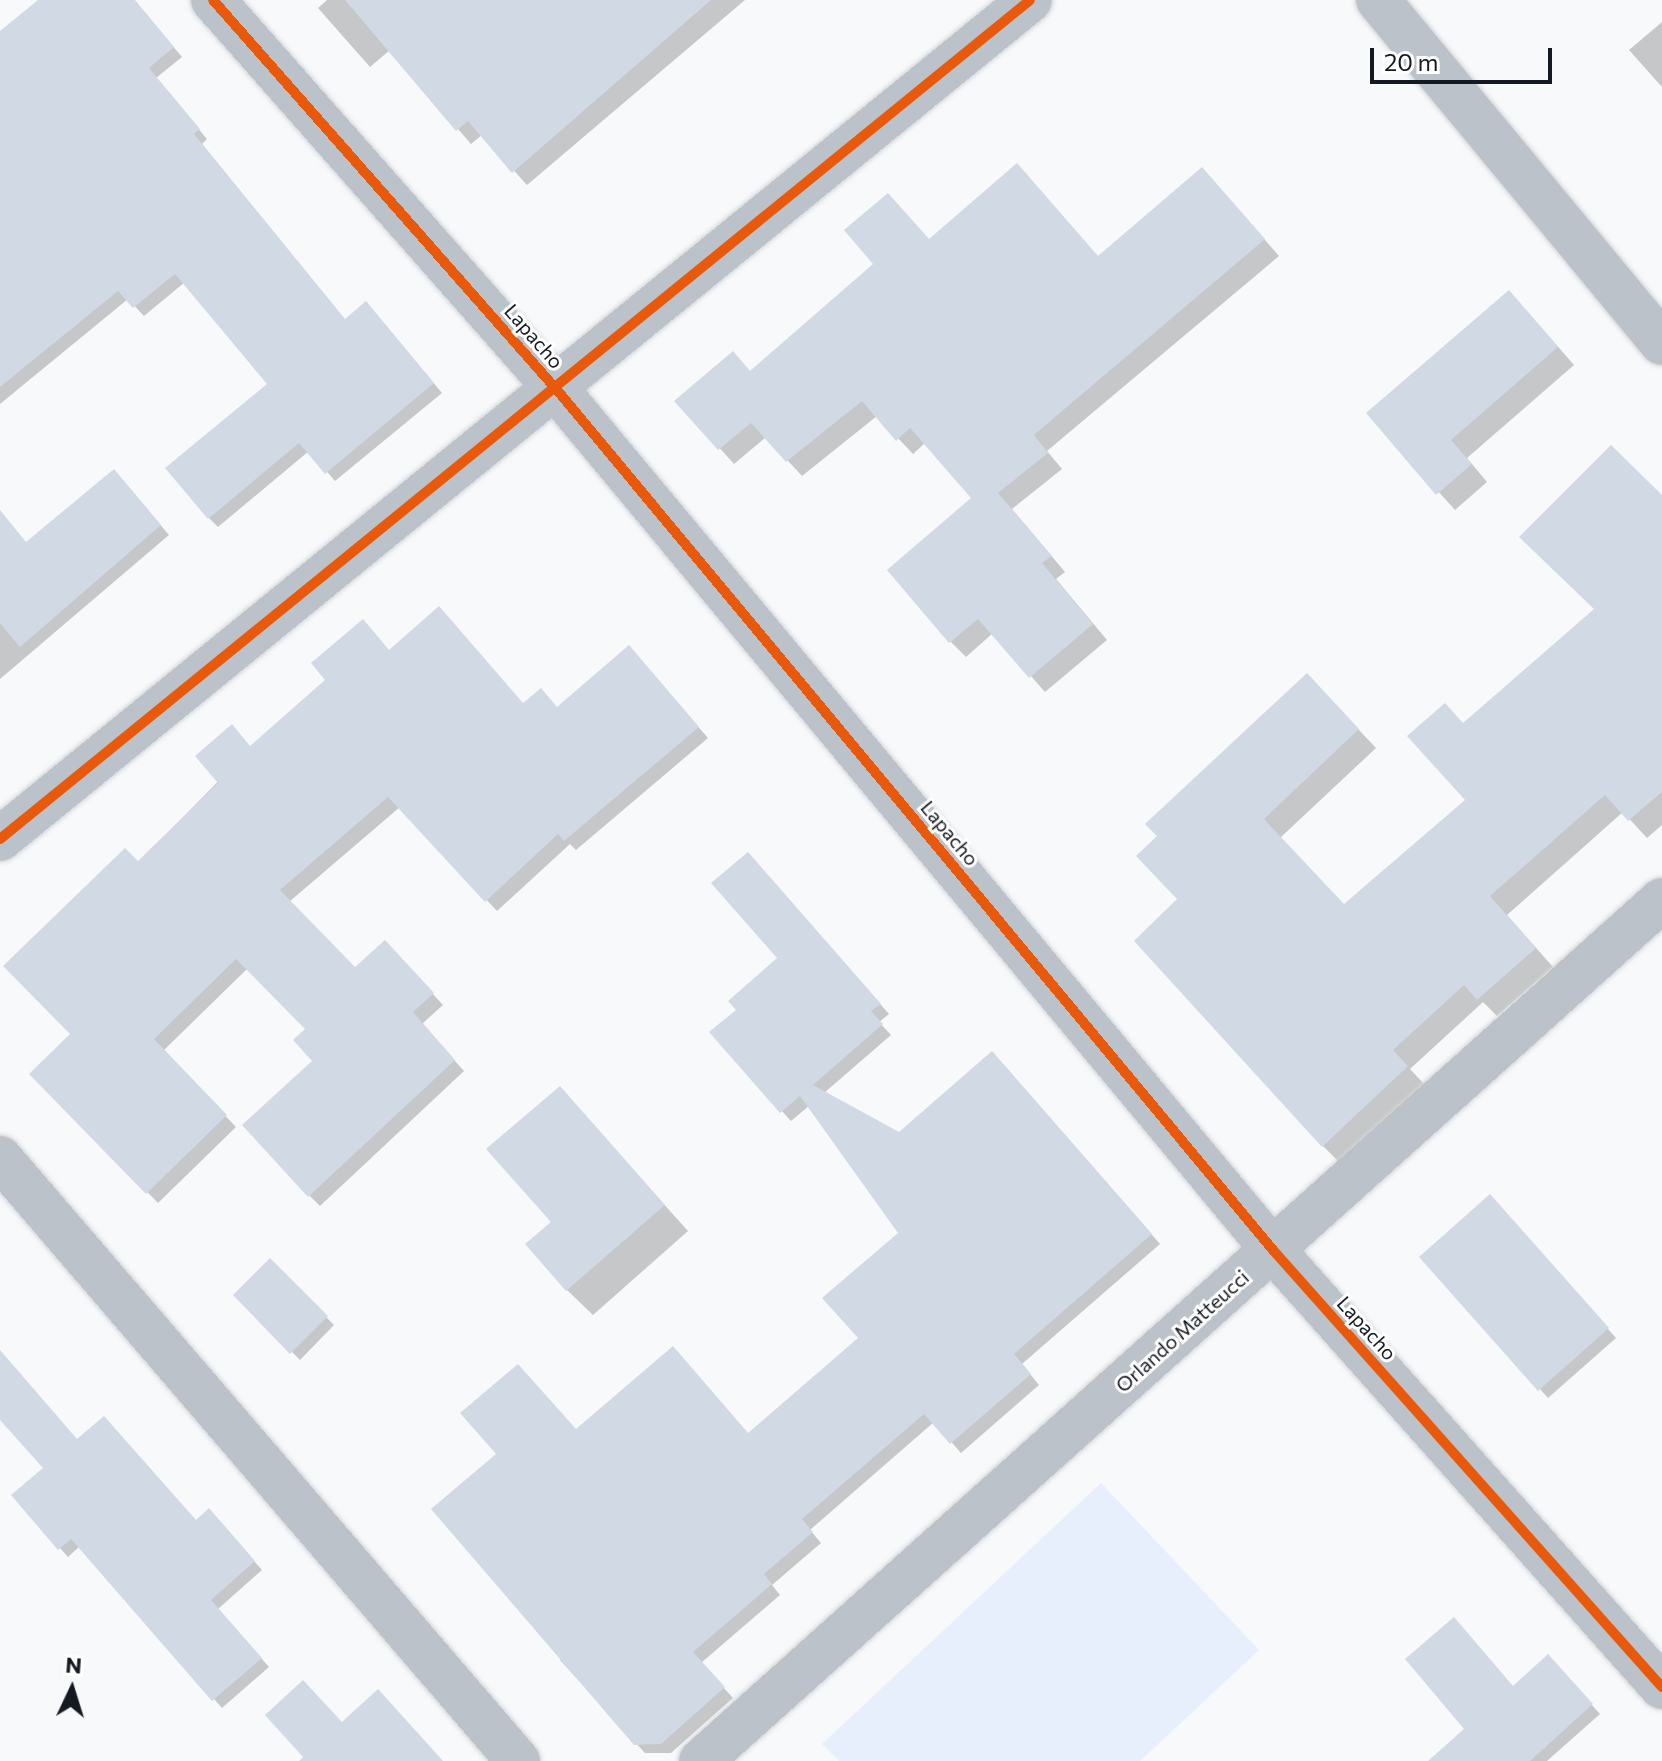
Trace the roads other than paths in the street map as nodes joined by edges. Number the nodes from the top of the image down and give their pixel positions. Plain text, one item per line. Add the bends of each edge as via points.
1 (213, 0) edge
2 (1030, 0) edge
3 (1378, 0) edge
4 (1662, 343) edge
5 (557, 390) junction
6 (0, 839) edge
7 (1662, 900) edge
8 (0, 1158) edge
9 (1273, 1250) junction
10 (1662, 1687) edge
11 (518, 1761) edge
12 (701, 1761) edge

1 - 5 street, Lapacho
2 - 5 street
3 - 4 street
5 - 6 street
5 - 9 street, Lapacho
7 - 9 street, Orlando Matteucci
8 - 11 street
9 - 10 street, Lapacho
9 - 12 street, Orlando Matteucci

